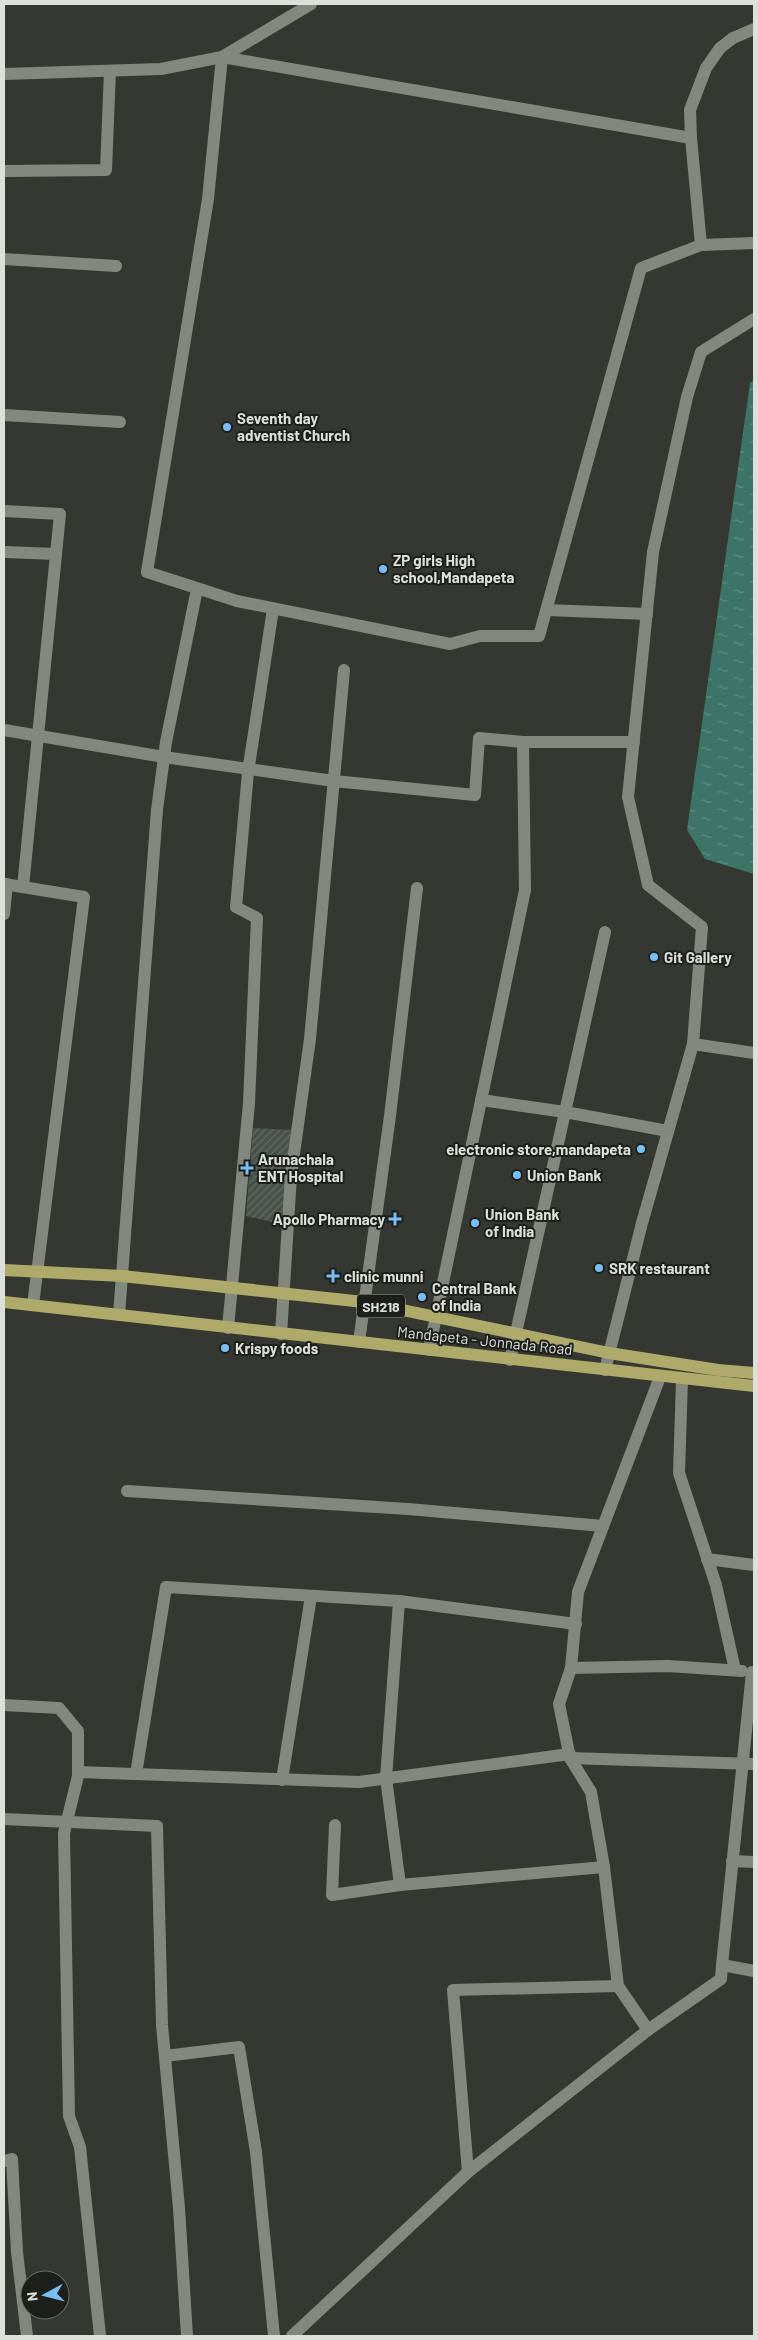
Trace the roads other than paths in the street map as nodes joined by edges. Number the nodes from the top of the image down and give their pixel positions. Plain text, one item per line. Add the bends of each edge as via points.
1 (311, 4) edge
2 (754, 29) edge
3 (222, 57) junction
4 (110, 70) junction
5 (4, 74) edge
6 (691, 138) junction
7 (4, 171) edge
8 (754, 243) edge
9 (702, 245) junction
10 (4, 259) edge
11 (116, 266) dead end
12 (754, 319) edge
13 (4, 415) edge
14 (120, 422) dead end
15 (4, 511) edge
16 (4, 552) edge
17 (56, 554) junction
18 (197, 588) junction
19 (273, 608) junction
20 (547, 610) junction
21 (646, 614) junction
22 (344, 670) dead end
23 (4, 730) edge
24 (39, 736) junction
25 (523, 742) junction
26 (634, 742) junction
27 (164, 757) junction
28 (249, 769) junction
29 (334, 781) junction
30 (5, 884) edge
31 (23, 887) junction
32 (417, 888) dead end
33 (4, 914) edge
34 (605, 932) dead end
35 (693, 1044) junction
36 (754, 1053) edge
37 (481, 1100) junction
38 (565, 1112) junction
39 (668, 1131) junction
40 (4, 1270) edge
41 (37, 1272) junction
42 (122, 1276) junction
43 (232, 1287) junction
44 (284, 1294) junction
45 (4, 1302) edge
46 (364, 1302) junction
47 (33, 1306) junction
48 (120, 1315) junction
49 (436, 1318) junction
50 (228, 1328) junction
51 (282, 1334) junction
52 (516, 1334) junction
53 (359, 1342) junction
54 (429, 1350) junction
55 (609, 1353) junction
56 (510, 1360) junction
57 (605, 1370) junction
58 (754, 1373) edge
59 (660, 1377) junction
60 (682, 1379) junction
61 (754, 1386) edge
62 (128, 1492) dead end
63 (603, 1526) junction
64 (707, 1559) junction
65 (754, 1565) edge
66 (311, 1596) junction
67 (399, 1601) junction
68 (576, 1624) junction
69 (571, 1668) junction
70 (735, 1670) junction
71 (753, 1672) edge
72 (4, 1704) edge
73 (570, 1756) junction
74 (748, 1764) edge
75 (78, 1772) junction
76 (136, 1774) junction
77 (386, 1778) junction
78 (282, 1780) junction
79 (4, 1819) edge
80 (67, 1823) junction
81 (335, 1825) dead end
82 (732, 1860) junction
83 (754, 1862) edge
84 (604, 1867) junction
85 (400, 1885) junction
86 (722, 1965) junction
87 (754, 1971) edge
88 (618, 1986) junction
89 (648, 2030) junction
90 (165, 2056) junction
91 (4, 2161) edge
92 (468, 2172) junction
93 (27, 2336) edge
94 (100, 2336) edge
95 (187, 2336) edge
96 (274, 2336) edge
97 (292, 2336) edge

1 - 3 street
2 - 6 street via 720,48 706,68 690,110
3 - 4 street via 161,69
3 - 6 street
3 - 18 street via 208,199 146,572
4 - 5 street
4 - 7 street via 106,170
6 - 9 street
8 - 9 street
9 - 20 street via 642,268
10 - 11 street
12 - 21 street via 701,352 686,397 653,552
13 - 14 street
15 - 17 street via 60,514
16 - 17 street
17 - 24 street
18 - 19 street
18 - 27 street
19 - 20 street via 450,644 480,636 539,636
19 - 28 street
20 - 21 street
21 - 26 street
22 - 29 street
23 - 24 street
24 - 27 street
24 - 31 street
25 - 26 street
25 - 29 street via 480,738 475,795
25 - 37 street via 525,890
26 - 35 street via 628,797 648,885 702,928
27 - 28 street
27 - 42 street via 157,810
28 - 29 street
28 - 43 street via 236,907 257,918 248,1103
29 - 44 street via 310,1039 291,1175
30 - 31 street
30 - 33 street
31 - 41 street via 84,897
32 - 46 street
34 - 38 street
35 - 36 street
35 - 39 street
37 - 38 street
37 - 49 street
38 - 39 street
38 - 52 street
39 - 55 street
40 - 41 main road, SH218
41 - 42 main road, SH218
41 - 47 street
42 - 43 main road, SH218
42 - 48 street
43 - 44 main road, SH218
43 - 50 street
44 - 46 main road, SH218
44 - 51 street
45 - 47 main road, Mandapeta - Jonnada Road
46 - 49 main road, SH218
46 - 53 street
47 - 48 main road, Mandapeta - Jonnada Road
48 - 50 main road, Mandapeta - Jonnada Road
49 - 52 main road, SH218
49 - 54 street
50 - 51 main road, Mandapeta - Jonnada Road
51 - 53 main road, Mandapeta - Jonnada Road
52 - 55 main road, SH218
52 - 56 street
53 - 54 main road, Mandapeta - Jonnada Road
54 - 56 main road, Mandapeta - Jonnada Road
55 - 57 street
55 - 58 main road, SH218
56 - 57 main road, Mandapeta - Jonnada Road
57 - 59 main road, Mandapeta - Jonnada Road
59 - 60 main road, Mandapeta - Jonnada Road
59 - 63 street
60 - 61 main road, Mandapeta - Jonnada Road
60 - 64 street via 679,1473
62 - 63 street via 408,1509
63 - 68 street via 578,1592
64 - 65 street
64 - 70 street
66 - 67 street
66 - 76 street via 166,1588
66 - 78 street
67 - 68 street
67 - 77 street
68 - 69 street
69 - 70 street via 668,1666
69 - 73 street via 558,1704
70 - 71 street
71 - 74 street
72 - 75 street via 59,1708 78,1731
73 - 74 street
73 - 77 street
73 - 84 street via 590,1792
74 - 82 street
75 - 76 street
75 - 80 street
76 - 78 street
77 - 78 street via 359,1782
77 - 85 street
79 - 80 street
80 - 90 street via 157,1826
80 - 94 street via 64,1833 69,2116 80,2147
81 - 85 street via 332,1895
82 - 83 street
82 - 86 street
84 - 85 street
84 - 88 street
86 - 87 street
86 - 89 street via 720,1979
88 - 89 street
88 - 92 street via 453,1990
89 - 92 street
90 - 95 street
90 - 96 street via 239,2047 256,2152
91 - 93 street via 12,2159 16,2252
92 - 97 street

